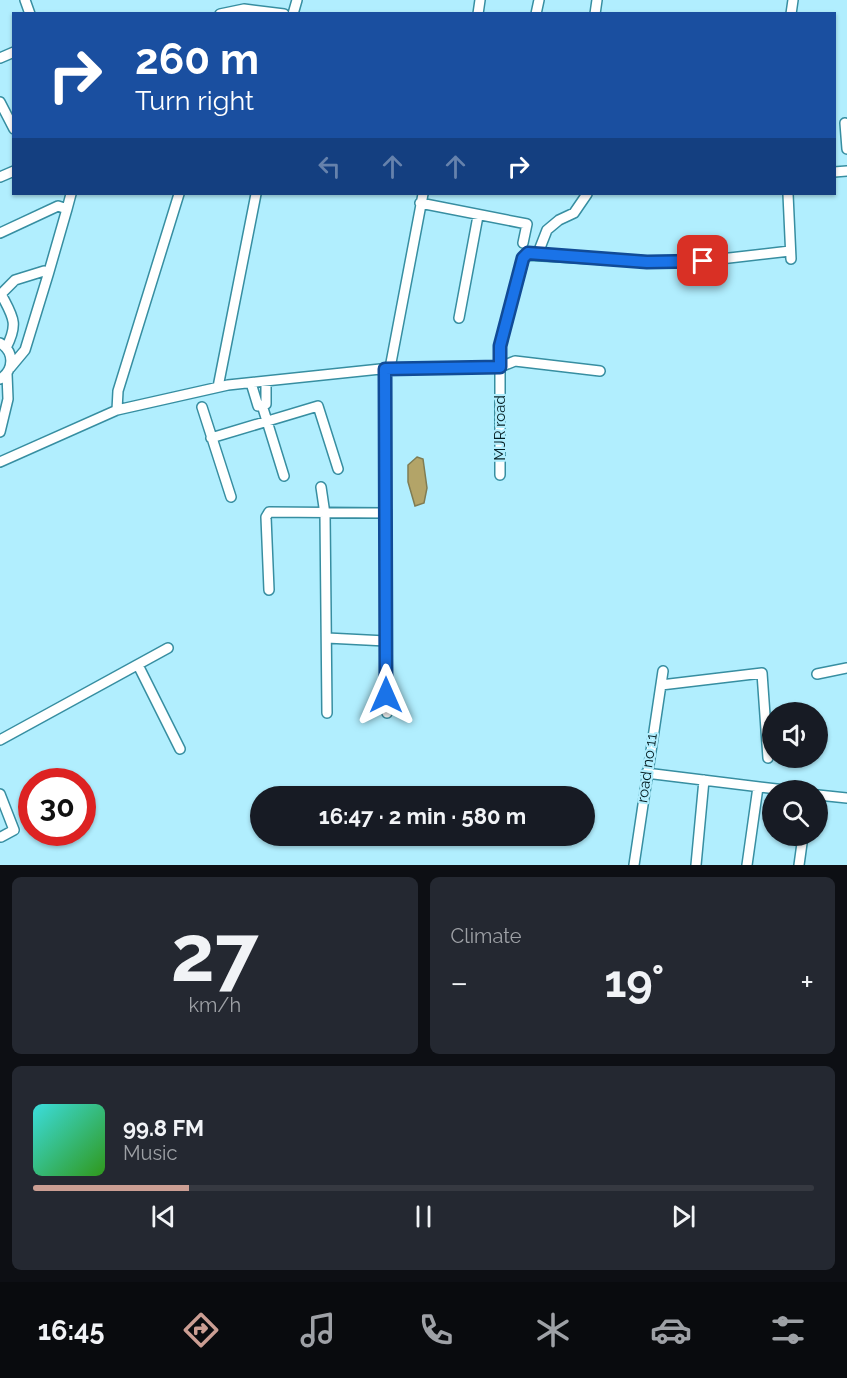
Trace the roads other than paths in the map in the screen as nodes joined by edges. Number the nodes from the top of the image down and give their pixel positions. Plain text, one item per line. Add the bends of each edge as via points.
1 (232, 12) edge
2 (271, 12) edge
3 (0, 102) edge
4 (7, 115) edge
5 (845, 123) dead end
6 (847, 149) edge
7 (71, 195) edge
8 (179, 195) edge
9 (256, 195) edge
10 (586, 195) edge
11 (788, 195) edge
12 (421, 198) edge
13 (67, 209) junction
14 (478, 216) junction
15 (0, 233) edge
16 (522, 243) dead end
17 (538, 253) junction
18 (48, 275) junction
19 (1, 294) edge
20 (459, 318) dead end
21 (3, 345) edge
22 (500, 367) junction
23 (388, 368) junction
24 (600, 371) dead end
25 (6, 374) edge
26 (266, 381) junction
27 (250, 383) junction
28 (218, 387) junction
29 (262, 405) junction
30 (202, 407) dead end
31 (117, 410) junction
32 (267, 422) junction
33 (0, 423) edge
34 (0, 432) edge
35 (211, 438) junction
36 (0, 462) edge
37 (338, 469) dead end
38 (500, 475) dead end
39 (284, 476) dead end
40 (321, 487) dead end
41 (231, 497) dead end
42 (385, 513) junction
43 (326, 514) junction
44 (269, 590) dead end
45 (327, 638) junction
46 (386, 640) junction
47 (168, 648) dead end
48 (138, 665) junction
49 (847, 668) edge
50 (663, 671) dead end
51 (817, 674) dead end
52 (661, 686) junction
53 (764, 702) edge
54 (327, 713) dead end
55 (387, 713) dead end
56 (0, 740) edge
57 (180, 749) dead end
58 (646, 773) junction
59 (704, 780) junction
60 (758, 787) junction
61 (762, 787) edge
62 (0, 794) edge
63 (828, 796) edge
64 (847, 798) edge
65 (14, 830) junction
66 (18, 831) edge
67 (1, 837) edge
68 (802, 846) edge
69 (634, 865) edge
70 (696, 865) edge
71 (747, 865) edge
72 (799, 865) edge

1 - 2 street
3 - 4 street
5 - 6 street
7 - 13 street
8 - 31 street via 118,391
9 - 28 street
10 - 17 street via 574,213 547,230
11 - 17 street via 791,255 647,262
12 - 14 street
12 - 23 street
13 - 15 street via 58,206
13 - 18 street
14 - 16 street via 527,224
14 - 20 street
17 - 22 street, MJR road via 528,253 523,258 500,346
18 - 19 street via 41,270 15,280
18 - 25 street via 25,350
19 - 21 street via 14,321
21 - 25 street via 11,355
22 - 23 street
22 - 24 street via 515,361
22 - 38 street, MJR road
23 - 26 street
23 - 42 street
25 - 33 street via 8,399
26 - 27 street
26 - 29 street via 266,404
27 - 28 street
27 - 29 street via 258,406
28 - 31 street
29 - 32 street
30 - 35 street
31 - 36 street
32 - 35 street
32 - 37 street via 318,406
32 - 39 street
33 - 34 street
35 - 41 street
40 - 43 street
42 - 43 street
42 - 46 street
43 - 44 street via 267,514
43 - 45 street
45 - 46 street
45 - 54 street
46 - 55 street
47 - 48 street
48 - 56 street
48 - 57 street
49 - 51 street
50 - 52 street, road no 11
52 - 53 street via 762,673
52 - 58 street, road no 11
58 - 59 street
58 - 69 street, road no 11
59 - 60 street
59 - 70 street
60 - 61 street
60 - 71 street
62 - 65 street
63 - 64 street
65 - 66 street
65 - 67 street
68 - 72 street

